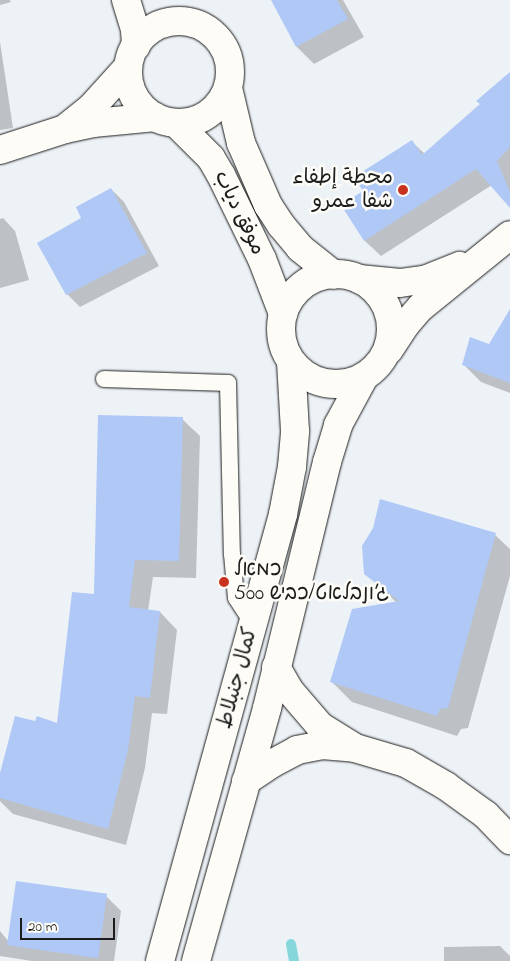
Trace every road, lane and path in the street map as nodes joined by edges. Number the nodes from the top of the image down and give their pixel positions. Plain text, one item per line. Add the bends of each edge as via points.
1 (126, 0) edge
2 (177, 0) edge
3 (203, 26) junction
4 (132, 56) junction
5 (228, 88) junction
6 (166, 120) junction
7 (65, 129) junction
8 (0, 150) edge
9 (502, 241) edge
10 (347, 277) junction
11 (283, 314) junction
12 (387, 353) junction
13 (291, 362) junction
14 (364, 377) junction
15 (104, 379) dead end
16 (253, 624) junction
17 (276, 667) junction
18 (355, 748) junction
19 (246, 781) junction
20 (510, 840) edge
21 (160, 961) edge
22 (196, 961) edge

1 - 4 main road via 135,30
2 - 3 main road
3 - 4 main road via 188,21 161,24 151,29
3 - 5 main road via 226,49 230,65
4 - 6 main road via 129,82 134,97 144,109
4 - 7 main road via 91,108
5 - 6 main road via 218,106 199,120
5 - 10 main road, موفق دياب via 240,143 268,205 300,248
6 - 7 main road via 113,120
6 - 11 main road, موفق دياب via 211,158 262,259
7 - 8 main road
9 - 10 main road via 465,264 427,279 400,283
9 - 12 main road via 421,307
10 - 11 main road via 324,275 301,286
10 - 12 main road via 374,289 384,303 390,319
11 - 13 main road via 281,331
12 - 14 main road
13 - 14 main road via 316,381 332,385 348,384
13 - 16 main road, كمال جنبلاط via 295,404 292,467 283,514
14 - 17 main road, كمال جنبلاط via 338,425
15 - 16 lane via 228,383 236,598
16 - 21 main road, كمال جنبلاط
17 - 18 main road via 290,691 320,726
17 - 19 main road, كمال جنبلاط
18 - 19 main road via 322,745 297,750
18 - 20 main road via 406,763 446,786 486,815
19 - 22 main road, كمال جنبلاط

